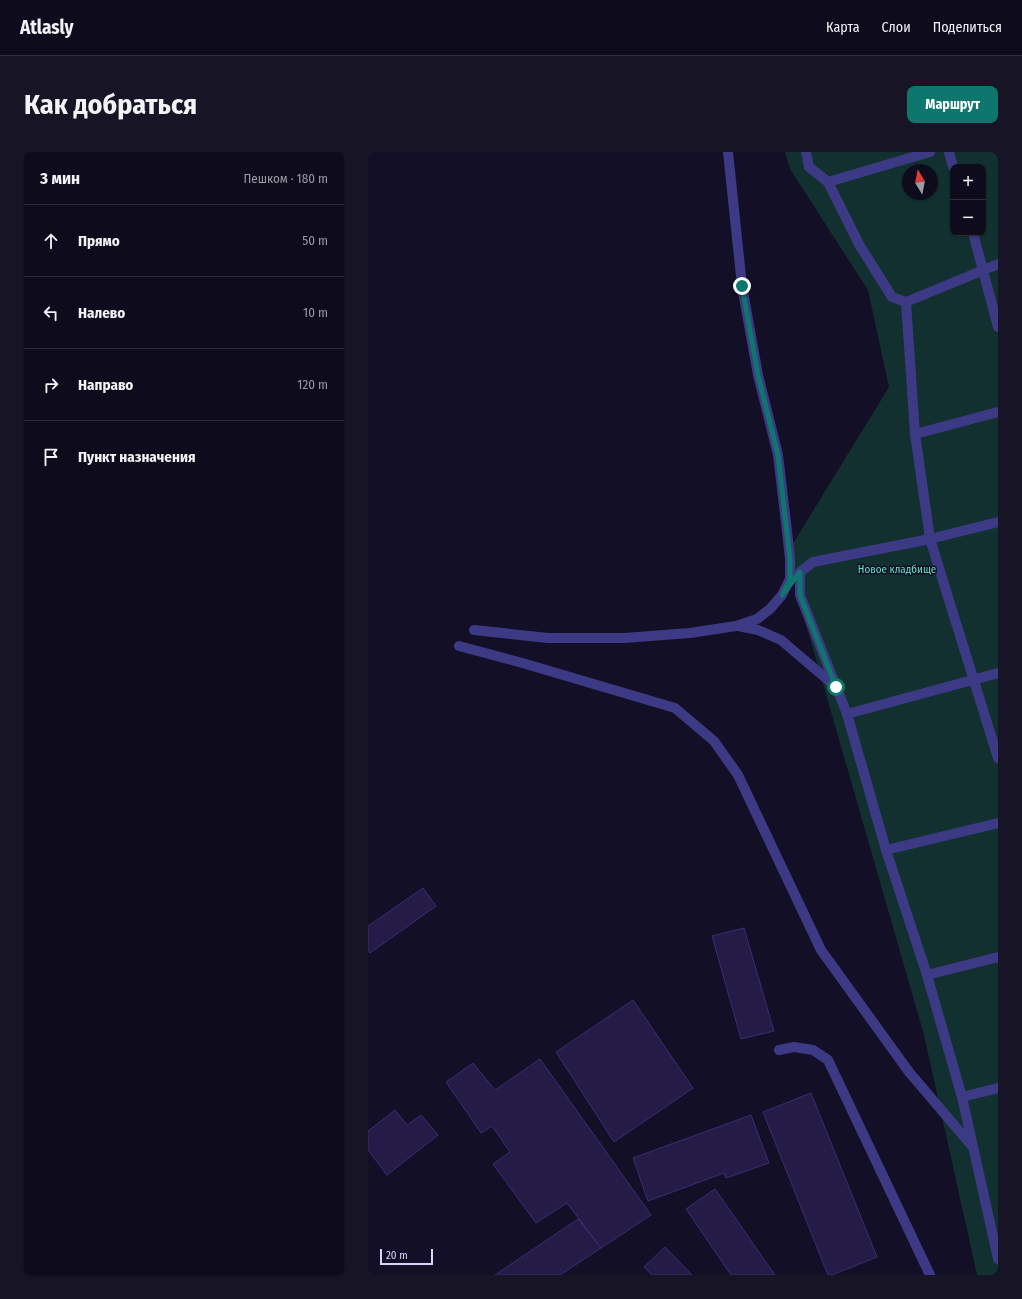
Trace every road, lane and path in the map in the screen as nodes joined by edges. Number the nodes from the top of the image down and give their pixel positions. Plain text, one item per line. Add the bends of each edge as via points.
1 (728, 152) edge
2 (806, 152) edge
3 (930, 152) edge
4 (949, 152) edge
5 (952, 164) edge
6 (828, 182) junction
7 (974, 236) edge
8 (998, 264) edge
9 (983, 270) junction
10 (906, 302) junction
11 (998, 327) edge
12 (998, 412) edge
13 (915, 434) junction
14 (998, 522) edge
15 (930, 539) junction
16 (800, 572) junction
17 (782, 595) junction
18 (736, 626) junction
19 (474, 630) dead end
20 (460, 646) dead end
21 (998, 673) edge
22 (973, 679) junction
23 (836, 687) junction
24 (847, 714) junction
25 (998, 758) edge
26 (998, 823) edge
27 (886, 850) junction
28 (998, 957) edge
29 (927, 975) junction
30 (779, 1050) dead end
31 (998, 1088) edge
32 (962, 1097) junction
33 (973, 1147) junction
34 (998, 1258) edge
35 (930, 1275) edge

1 - 17 lane via 742,286 758,375 778,455 790,559 790,579
2 - 6 lane via 809,167
3 - 6 lane
4 - 5 lane
6 - 10 lane via 860,246 892,297
7 - 9 lane
8 - 9 lane
9 - 10 lane
9 - 11 lane
10 - 13 lane
12 - 13 lane
13 - 15 lane
14 - 15 lane
15 - 16 lane via 813,562
15 - 22 lane
16 - 17 lane
16 - 23 lane via 800,595
17 - 18 lane via 757,619
18 - 19 lane via 690,633 624,638 548,638
18 - 23 lane via 758,630 781,640
20 - 33 lane via 676,708 714,741 738,775 821,950 909,1072
21 - 22 lane
22 - 24 lane
22 - 25 lane
23 - 24 lane
24 - 27 lane
26 - 27 lane
27 - 29 lane
28 - 29 lane
29 - 32 lane
30 - 35 lane via 794,1047 813,1050 828,1060
31 - 32 lane
32 - 33 lane
33 - 34 lane

